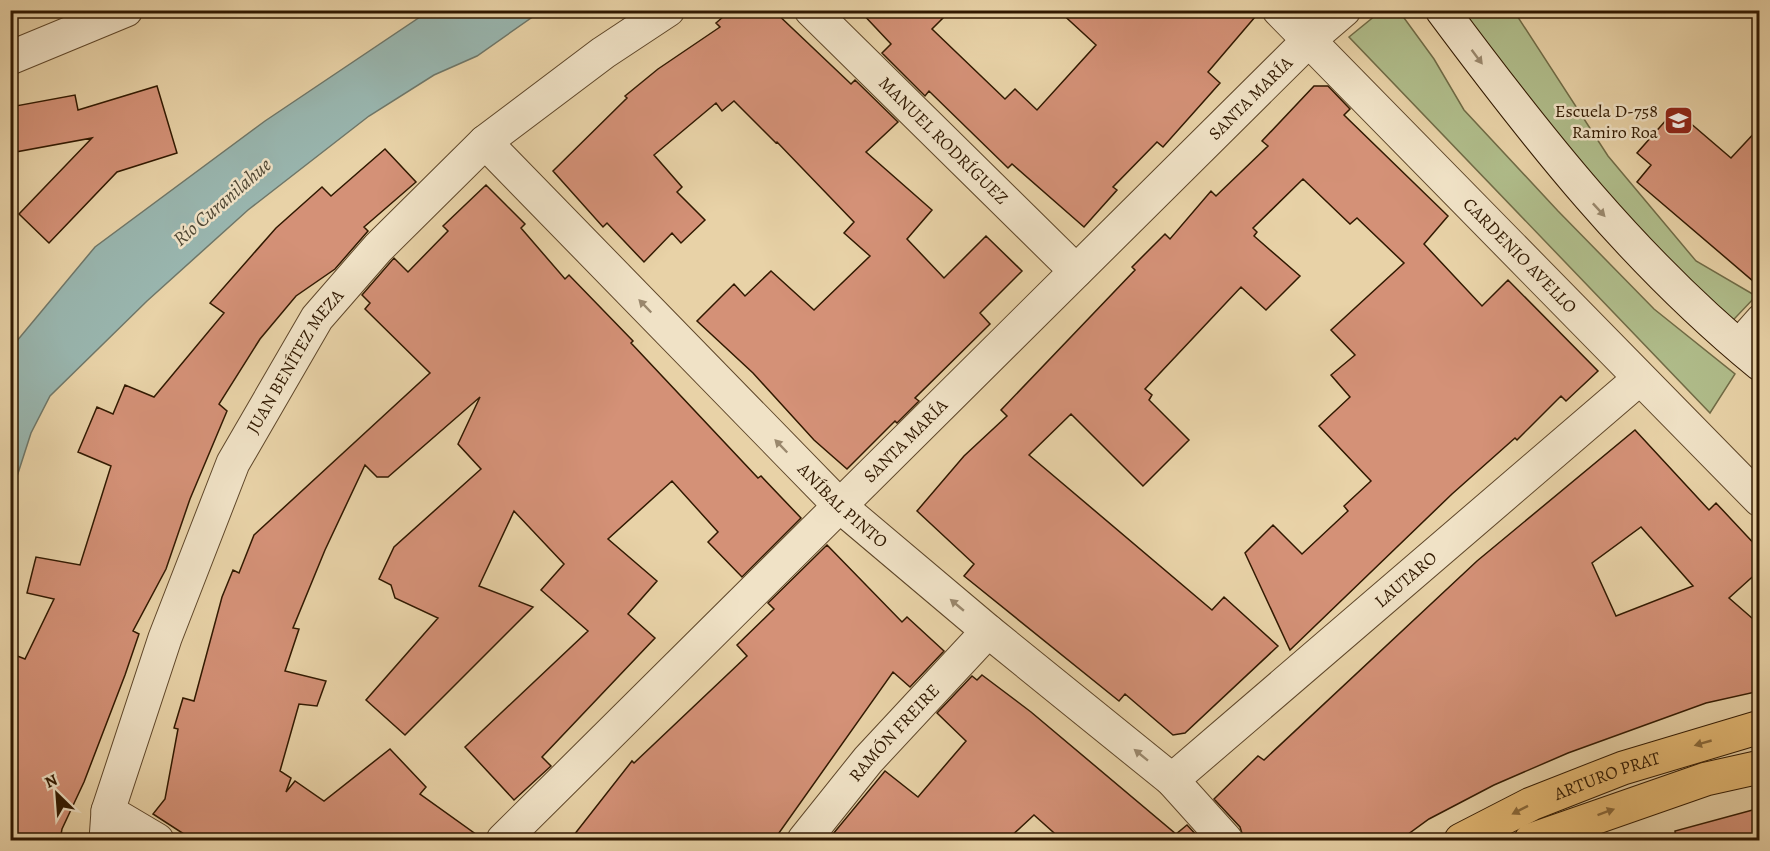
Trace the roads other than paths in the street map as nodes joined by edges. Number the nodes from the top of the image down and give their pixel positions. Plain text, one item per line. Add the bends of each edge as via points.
1 (126, 10) edge
2 (668, 10) edge
3 (811, 10) edge
4 (1279, 10) edge
5 (1344, 10) edge
6 (1442, 10) edge
7 (1309, 40) junction
8 (10, 58) edge
9 (484, 142) junction
10 (1076, 271) junction
11 (1760, 318) edge
12 (1748, 354) edge
13 (1639, 380) junction
14 (1760, 500) edge
15 (841, 507) junction
16 (988, 632) junction
17 (1760, 727) edge
18 (1760, 767) edge
19 (1172, 780) junction
20 (107, 826) edge
21 (158, 840) edge
22 (503, 840) edge
23 (804, 840) edge
24 (1226, 840) edge
25 (1461, 840) edge
26 (1531, 840) edge

1 - 8 street
2 - 9 street, JUAN BENÍTEZ MEZA
3 - 10 street, MANUEL RODRÍGUEZ
4 - 7 street, CARDENIO AVELLO
5 - 7 street, SANTA MARÍA
6 -> 12 street via 1585,195 1689,303
7 - 10 street, SANTA MARÍA
7 - 13 street, CARDENIO AVELLO
15 -> 9 street, ANÍBAL PINTO
9 - 20 street, JUAN BENÍTEZ MEZA via 378,248 317,318 264,406 233,463 165,638
10 - 15 street, SANTA MARÍA
11 - 12 street
13 - 14 street, CARDENIO AVELLO
13 - 19 street, LAUTARO
16 -> 15 street, ANÍBAL PINTO
15 - 22 street, SANTA MARÍA
19 -> 16 street, ANÍBAL PINTO
16 - 23 street, RAMÓN FREIRE via 868,760
17 -> 25 main road, ARTURO PRAT via 1623,768 1532,804
26 -> 18 main road, ARTURO PRAT via 1706,779
19 - 24 street, ANÍBAL PINTO
20 - 21 street

